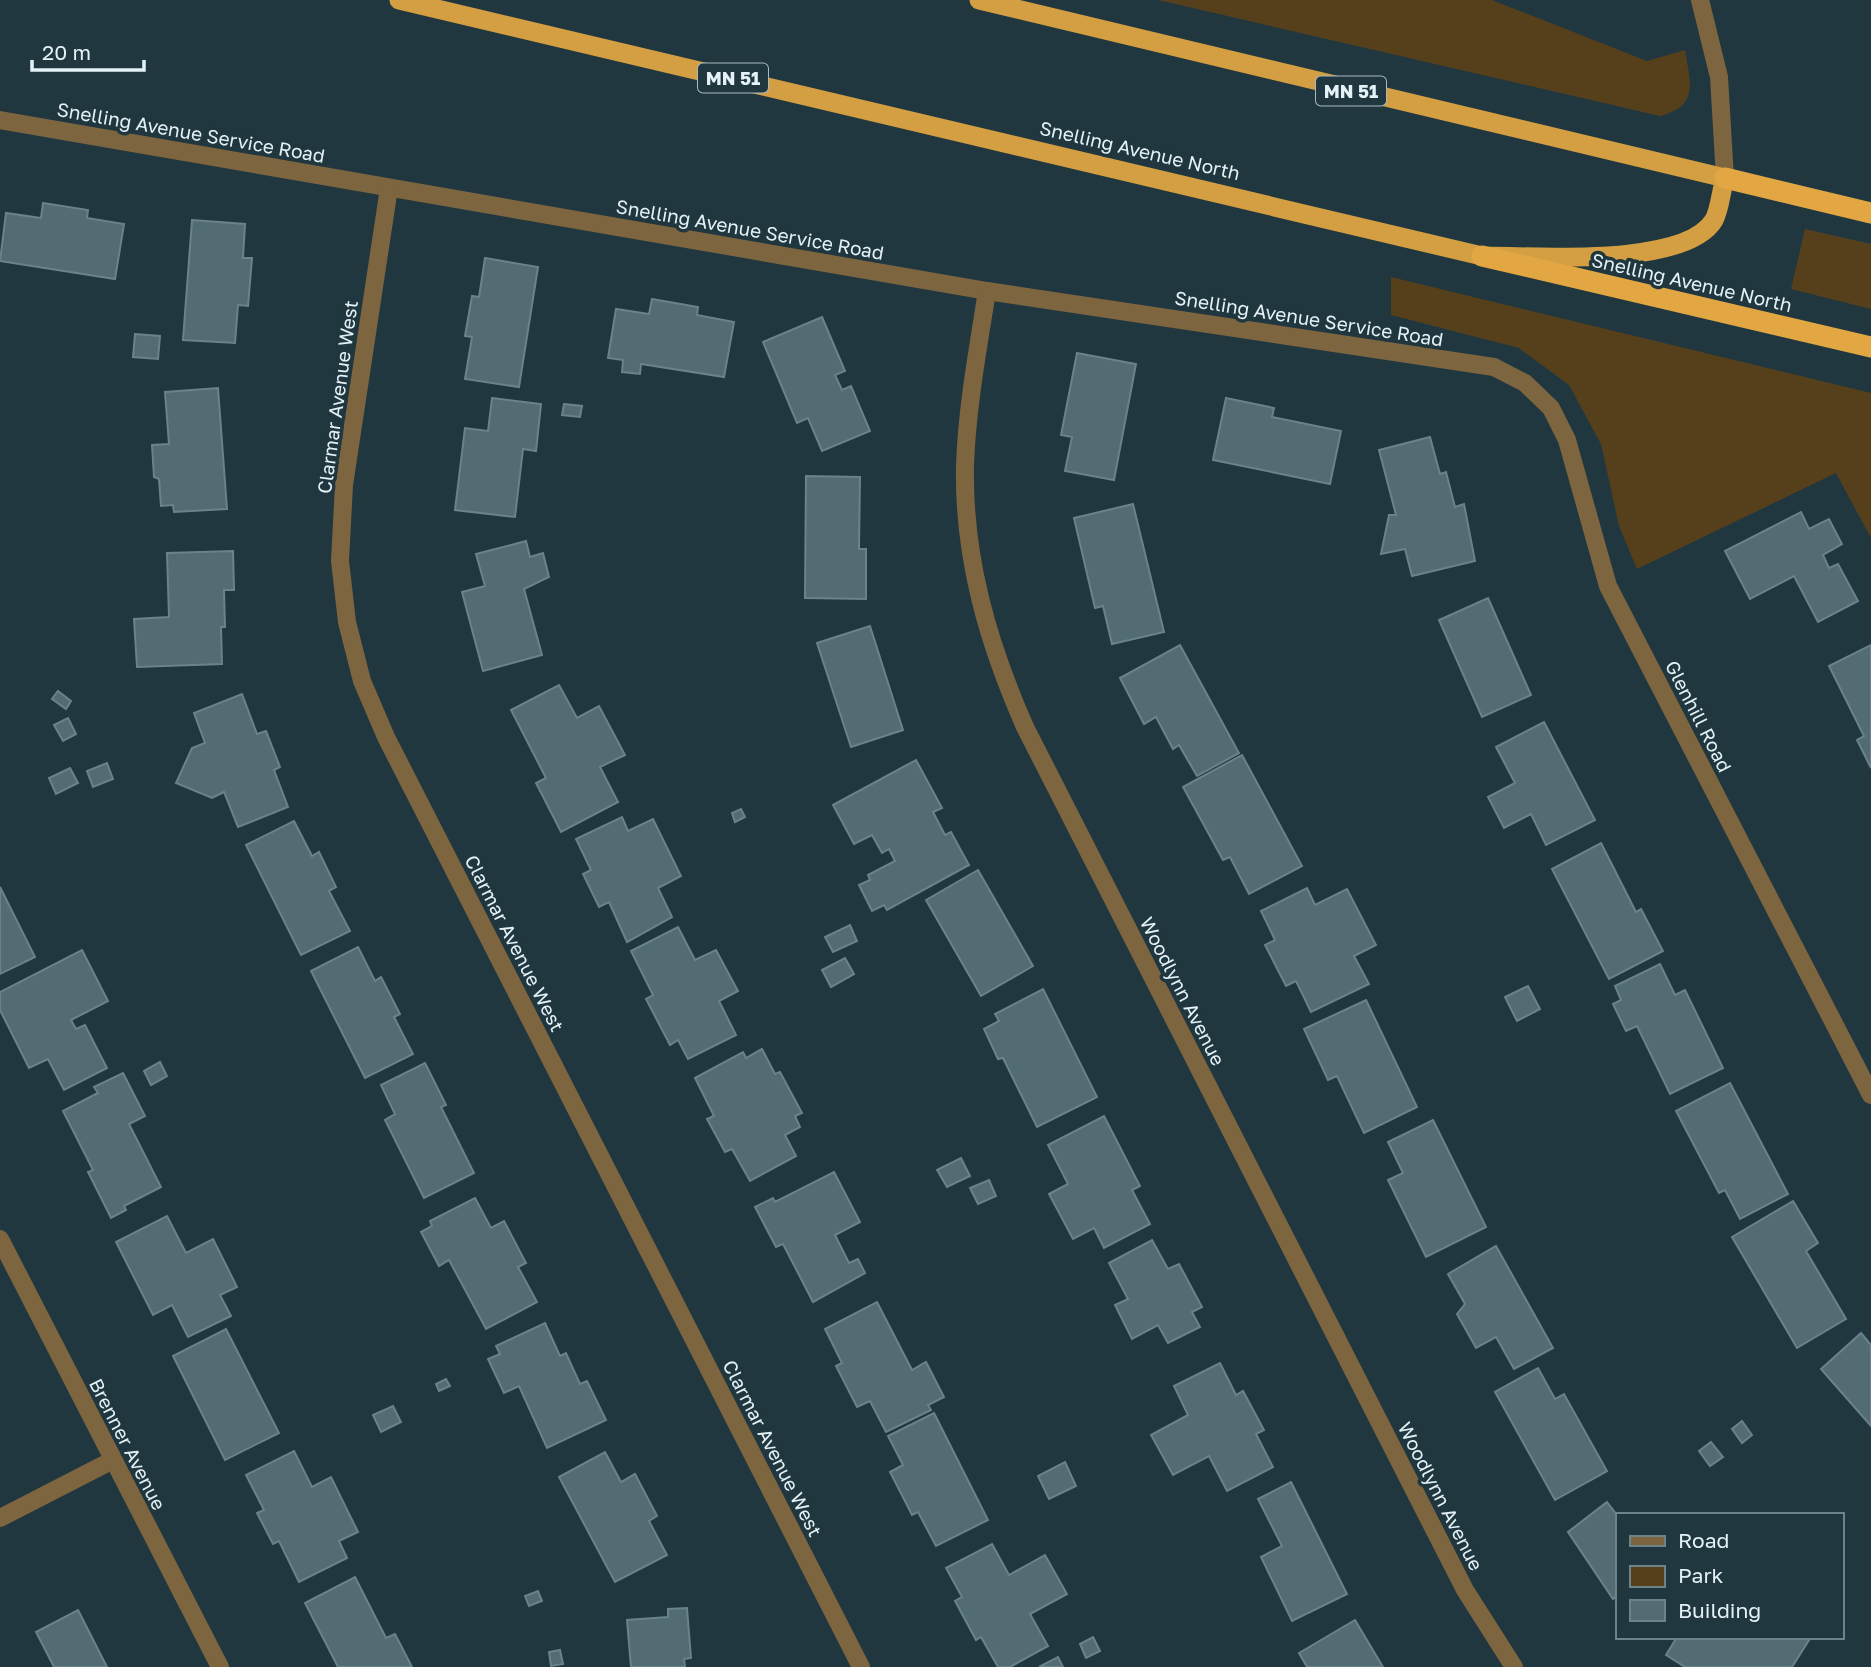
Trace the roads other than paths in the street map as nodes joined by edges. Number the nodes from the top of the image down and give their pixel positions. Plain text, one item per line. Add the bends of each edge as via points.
1 (398, 0) edge
2 (979, 0) edge
3 (1700, 0) edge
4 (0, 120) edge
5 (1725, 178) junction
6 (388, 188) junction
7 (1871, 213) edge
8 (1482, 256) junction
9 (987, 291) junction
10 (1871, 347) edge
11 (1494, 367) joint
12 (1871, 1095) edge
13 (0, 1239) edge
14 (113, 1460) junction
15 (0, 1518) edge
16 (220, 1667) edge
17 (861, 1667) edge
18 (1514, 1667) edge

1 - 8 highway, Snelling Avenue North / MN 51
2 - 5 highway, MN 51
3 - 5 street via 1718,77
4 - 6 street, Snelling Avenue Service Road
5 - 7 highway, MN 51
5 - 8 highway via 1714,220 1691,240 1632,256
6 - 9 street, Snelling Avenue Service Road
6 - 17 street, Clarmar Avenue West via 344,485 340,561 347,622 362,681 386,737
8 - 10 highway, Snelling Avenue North / MN 51
9 - 11 street, Snelling Avenue Service Road
9 - 18 street, Woodlynn Avenue via 965,466 978,600 999,669 1465,1590
11 - 12 street, Glenhill Road via 1525,383 1551,408 1567,440 1608,586
13 - 14 street, Brenner Avenue
14 - 15 street
14 - 16 street, Brenner Avenue

